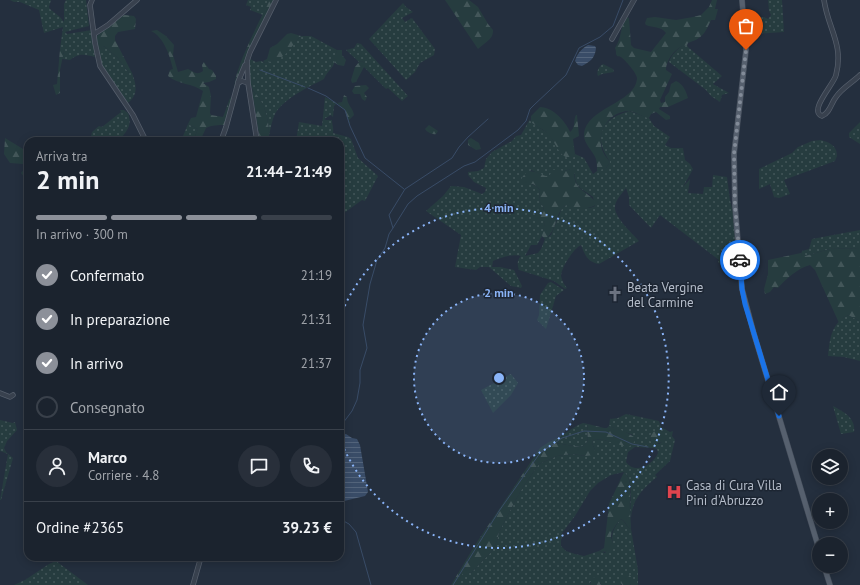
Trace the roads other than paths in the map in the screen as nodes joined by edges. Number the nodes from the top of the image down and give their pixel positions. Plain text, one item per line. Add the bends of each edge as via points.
1 (92, 0) edge
2 (137, 0) edge
3 (276, 0) edge
4 (634, 0) edge
5 (742, 0) edge
6 (824, 0) edge
7 (94, 34) junction
8 (612, 39) dead end
9 (247, 61) junction
10 (860, 75) edge
11 (238, 83) junction
12 (248, 83) junction
13 (144, 137) edge
14 (222, 137) edge
15 (256, 137) edge
16 (0, 393) edge
17 (13, 394) dead end
18 (815, 537) edge
19 (200, 561) edge
20 (826, 573) edge
21 (193, 585) edge
22 (830, 585) edge

1 - 7 street via 90,5
2 - 7 street
3 - 9 street
4 - 8 street
5 - 18 main road via 746,50 734,158 742,289
6 - 10 street via 838,43 839,55 834,80 818,106 819,114 822,116 827,113 839,93
7 - 13 street via 100,66 133,115
9 - 11 street
9 - 12 street
11 - 12 street
11 - 14 street
12 - 15 street
16 - 17 street via 10,397
19 - 21 street
20 - 22 main road

